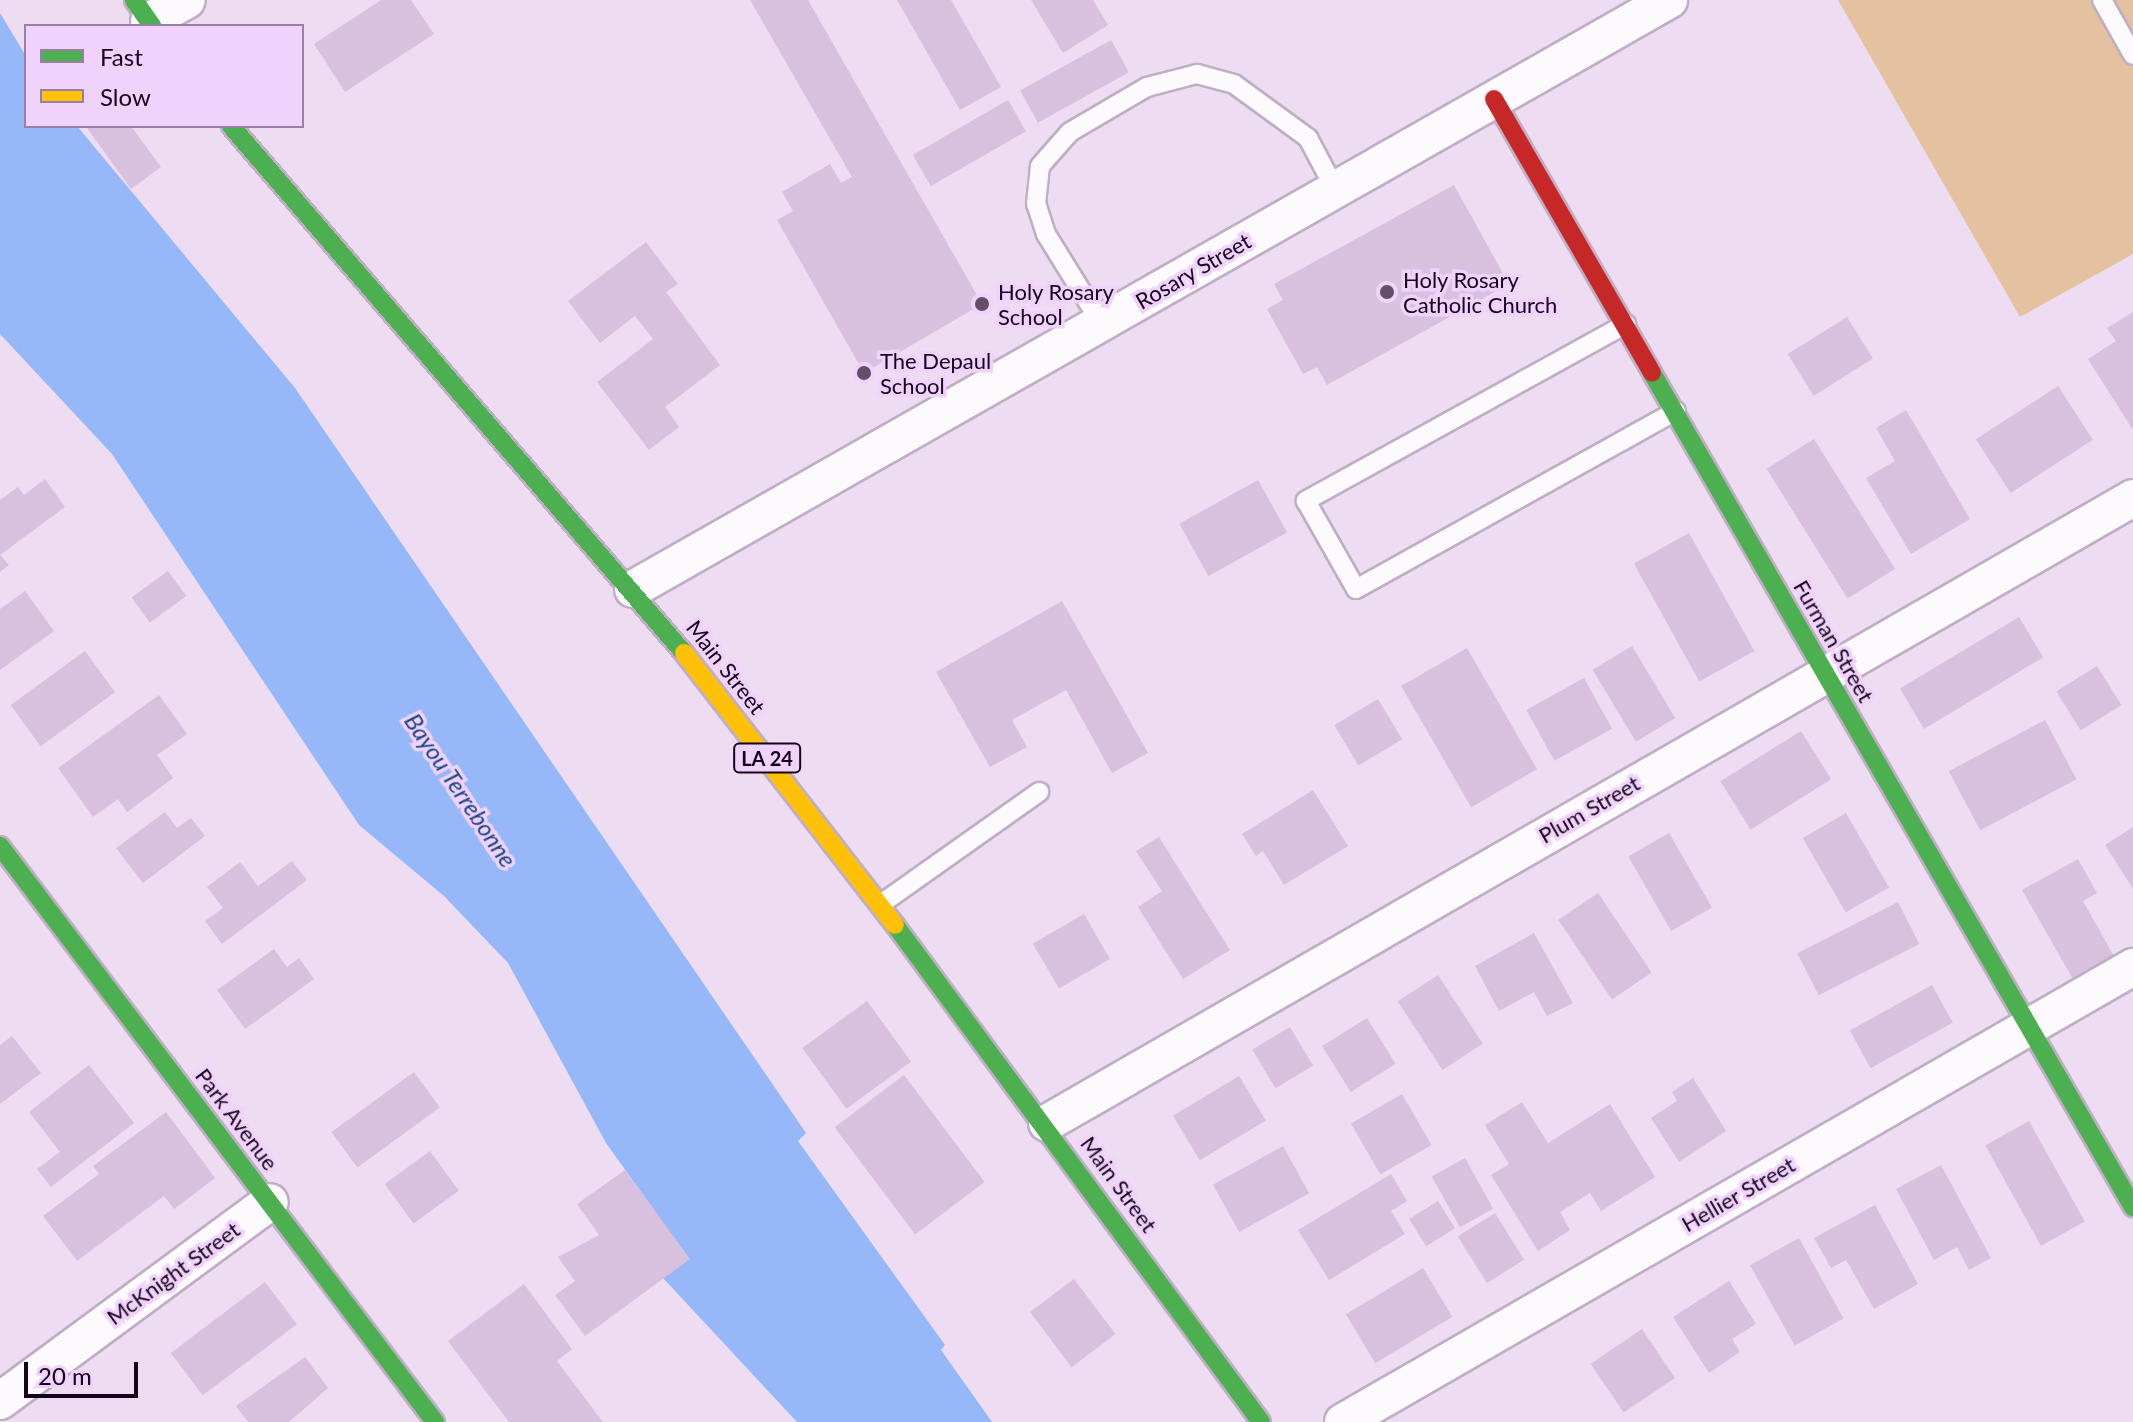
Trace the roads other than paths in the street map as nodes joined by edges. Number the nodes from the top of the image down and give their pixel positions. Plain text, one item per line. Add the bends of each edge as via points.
1 (187, 0) edge
2 (1669, 0) edge
3 (2102, 0) edge
4 (145, 16) edge
5 (2133, 55) edge
6 (1494, 99) junction
7 (233, 128) edge
8 (1335, 189) junction
9 (1101, 323) junction
10 (1626, 324) junction
11 (1676, 411) junction
12 (2133, 498) edge
13 (633, 589) junction
14 (1825, 673) junction
15 (1039, 792) dead end
16 (0, 846) edge
17 (881, 904) junction
18 (2133, 967) edge
19 (2029, 1026) junction
20 (1047, 1123) junction
21 (270, 1202) junction
22 (2133, 1207) edge
23 (0, 1401) edge
24 (435, 1422) edge
25 (1261, 1422) edge
26 (1343, 1422) edge

1 - 4 street
2 - 6 street, Rosary Street
3 - 5 lane
6 - 8 street, Rosary Street
6 - 10 main road, Furman Street
7 - 13 main road, Main Street / LA 24
8 - 9 street, Rosary Street
8 - 9 lane via 1308,138 1234,84 1197,74 1147,87 1070,132 1040,166 1036,204 1046,234
9 - 13 street, Rosary Street
10 - 11 main road, Furman Street
10 - 11 lane via 1306,501 1356,589
11 - 14 main road, Furman Street
12 - 14 street, Plum Street
13 - 17 main road, Main Street / LA 24
14 - 19 main road, Furman Street
14 - 20 street, Plum Street
15 - 17 lane
16 - 21 main road, Park Avenue
17 - 20 main road, Main Street / LA 24
18 - 19 street, Hellier Street
19 - 22 main road, Furman Street
19 - 26 street, Hellier Street
20 - 25 main road, Main Street / LA 24
21 - 23 street, McKnight Street
21 - 24 main road, Park Avenue

